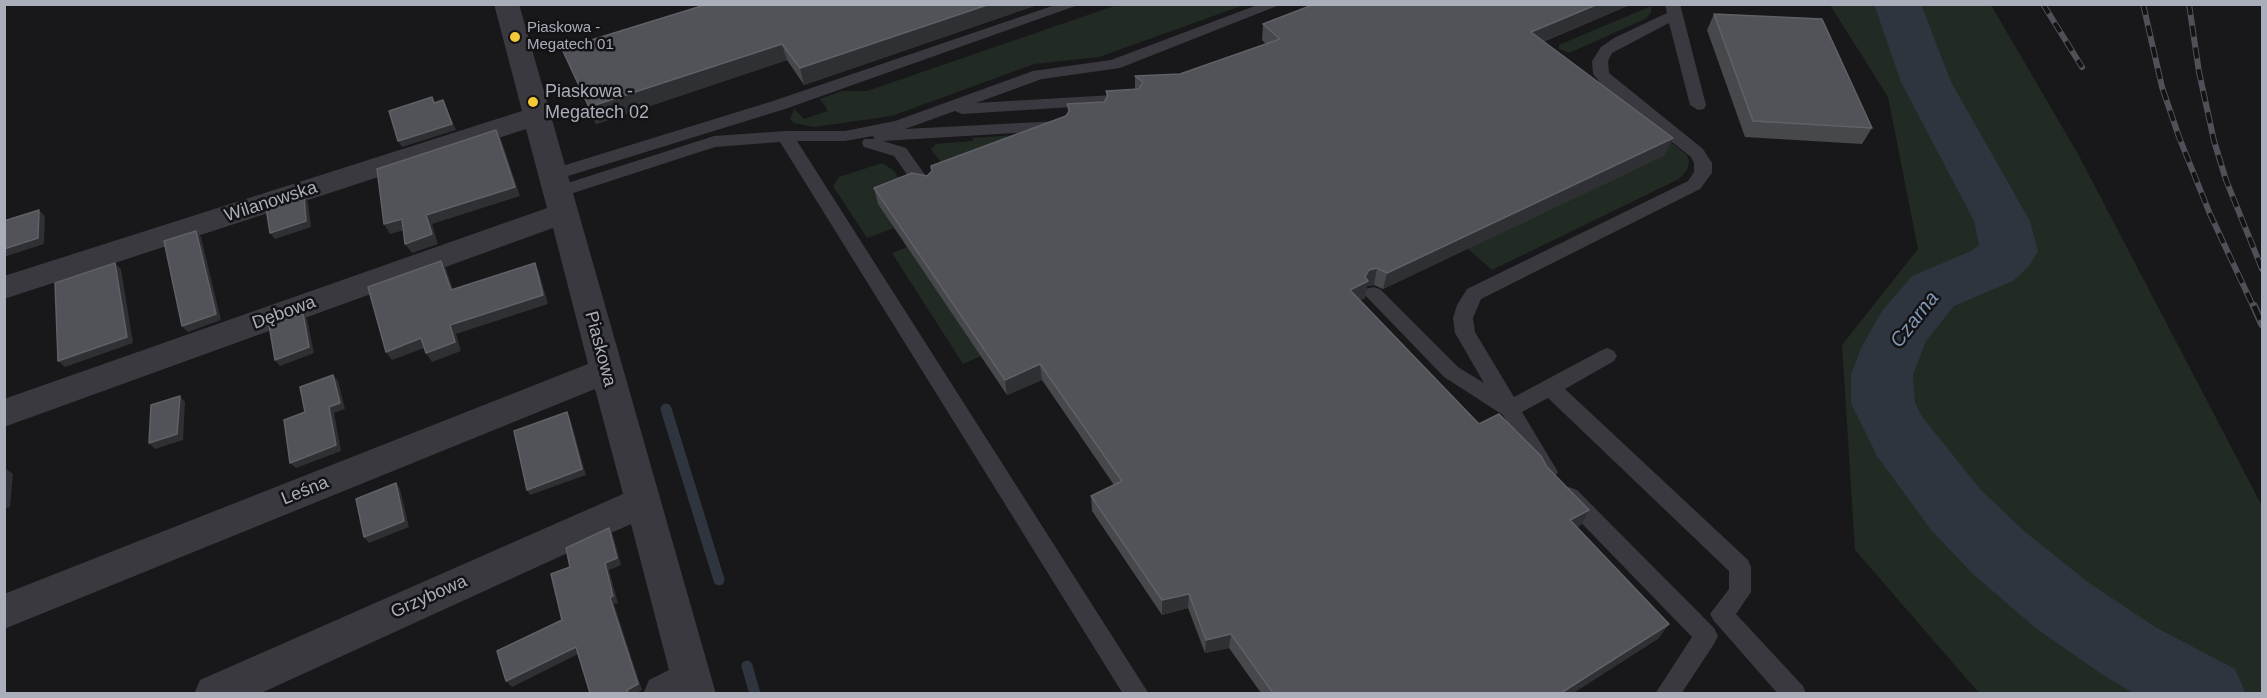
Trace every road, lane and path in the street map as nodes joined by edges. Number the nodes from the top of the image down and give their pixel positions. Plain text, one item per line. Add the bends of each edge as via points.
1 (506, 4) edge
2 (1074, 4) edge
3 (1275, 4) edge
4 (1674, 10) edge
5 (1133, 99) edge
6 (1698, 105) dead end
7 (940, 111) junction
8 (1098, 112) edge
9 (537, 116) junction
10 (904, 123) junction
11 (1061, 126) edge
12 (785, 136) junction
13 (845, 136) junction
14 (924, 186) edge
15 (558, 193) junction
16 (4, 288) edge
17 (1373, 294) dead end
18 (1608, 356) dead end
19 (606, 371) junction
20 (1550, 387) junction
21 (1510, 409) junction
22 (4, 413) edge
23 (644, 501) junction
24 (4, 612) edge
25 (1722, 614) junction
26 (1706, 636) junction
27 (684, 689) edge
28 (214, 693) edge
29 (1137, 693) edge
30 (1667, 693) edge
31 (1794, 693) edge

1 - 9 street, Piaskowa
2 - 15 lane via 779,105
3 - 7 lane via 1114,65 1039,74
4 - 6 lane
4 - 21 lane via 1606,50 1600,61 1601,74 1697,153 1703,173 1694,185 1474,294 1466,305 1465,333
5 - 7 lane
7 - 10 lane
8 - 10 lane
9 - 15 street, Piaskowa
9 - 16 street, Wilanowska
10 - 13 lane
11 - 13 lane via 907,137
12 - 13 lane
12 - 15 lane via 714,142
12 - 29 lane
13 - 14 lane via 900,152
15 - 19 street, Piaskowa
15 - 22 street, Dębowa
17 - 21 lane via 1450,372
18 - 20 lane
19 - 23 street, Piaskowa
19 - 24 street, Leśna
20 - 21 lane
20 - 25 lane via 1740,567 1740,592
21 - 26 lane via 1549,475
23 - 27 street, Piaskowa
23 - 28 street, Grzybowa
25 - 26 lane
25 - 31 lane
26 - 30 lane

